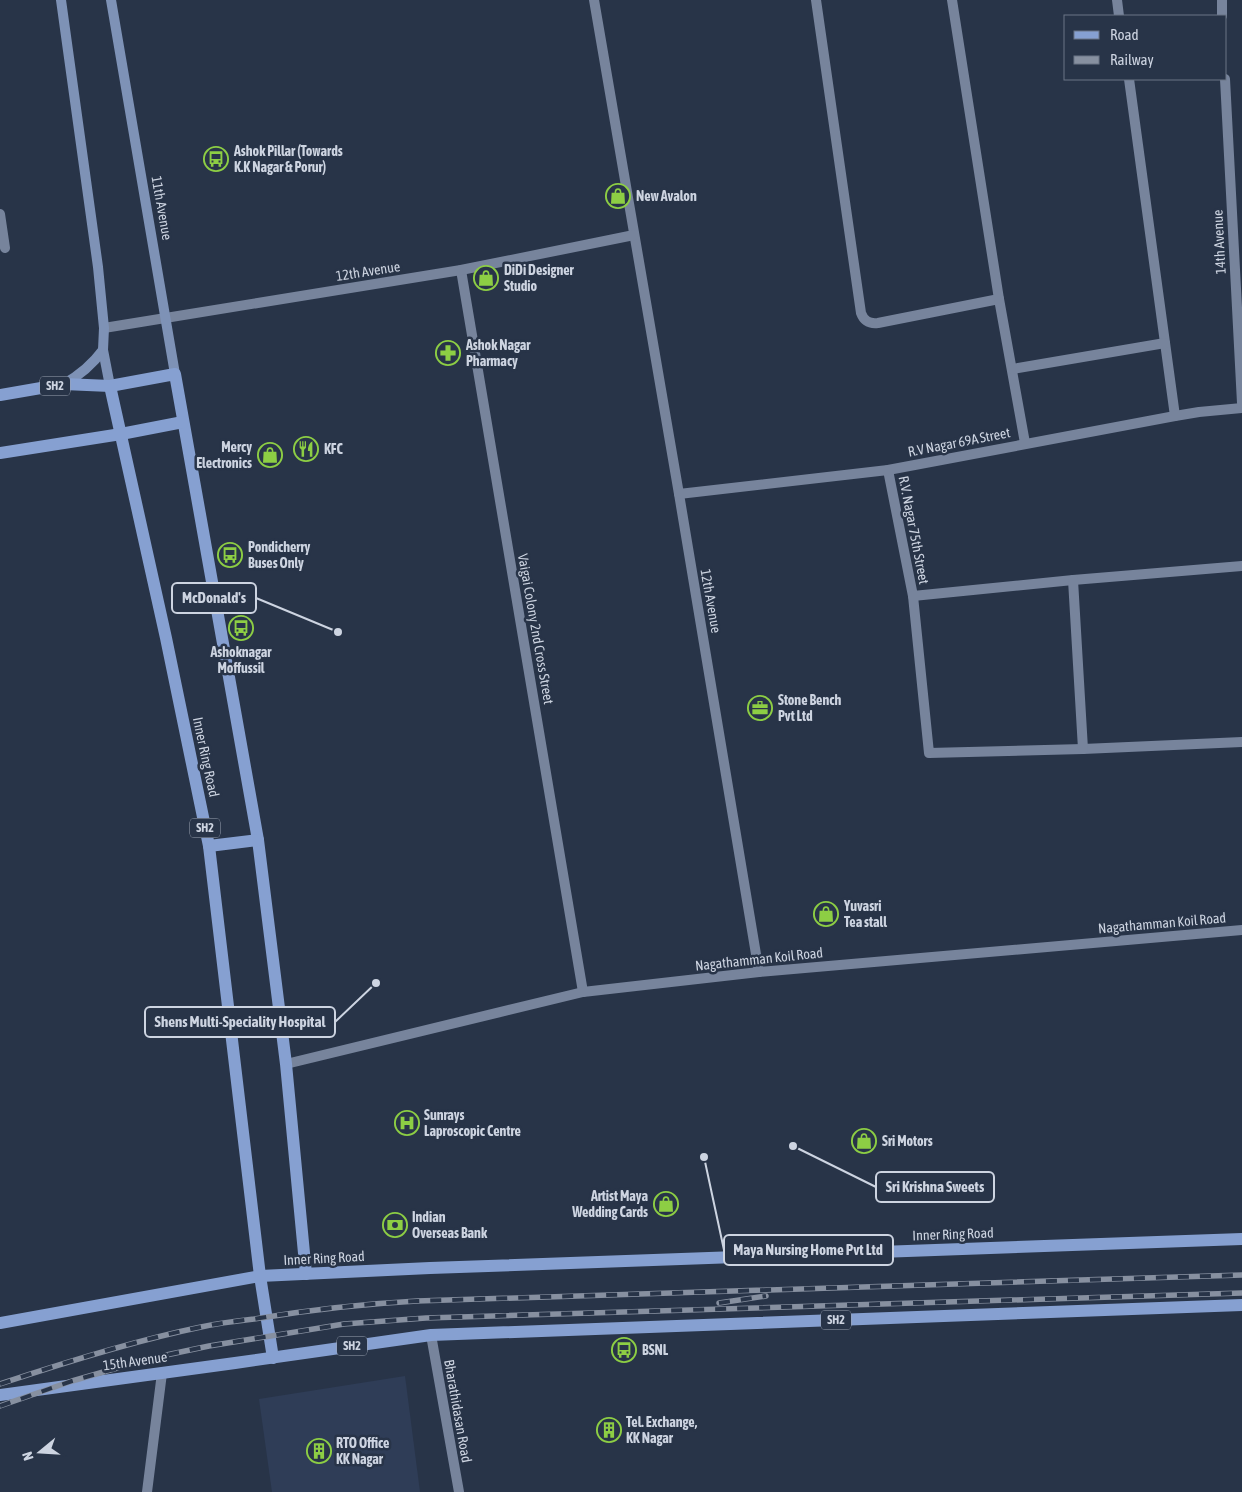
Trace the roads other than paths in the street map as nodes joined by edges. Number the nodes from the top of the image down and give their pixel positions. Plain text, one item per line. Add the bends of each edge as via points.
1 (60, 0) edge
2 (111, 0) edge
3 (594, 0) edge
4 (816, 0) edge
5 (952, 0) edge
6 (1117, 0) edge
7 (1222, 0) edge
8 (1119, 15) edge
9 (1222, 15) edge
10 (1129, 80) edge
11 (1225, 80) edge
12 (0, 214) edge
13 (634, 235) junction
14 (5, 248) dead end
15 (461, 270) junction
16 (999, 299) junction
17 (165, 318) junction
18 (104, 328) junction
19 (1240, 332) edge
20 (1165, 343) junction
21 (103, 350) junction
22 (1012, 369) junction
23 (175, 374) junction
24 (64, 384) junction
25 (110, 386) junction
26 (0, 395) edge
27 (1242, 403) edge
28 (1242, 408) edge
29 (1175, 416) junction
30 (183, 422) junction
31 (121, 434) junction
32 (1025, 444) junction
33 (0, 453) edge
34 (888, 470) junction
35 (679, 494) junction
36 (1242, 566) edge
37 (1073, 580) junction
38 (914, 596) junction
39 (1242, 742) edge
40 (1083, 749) junction
41 (258, 840) junction
42 (209, 846) junction
43 (1242, 930) edge
44 (759, 972) junction
45 (583, 992) junction
46 (286, 1064) junction
47 (1242, 1239) edge
48 (306, 1274) junction
49 (260, 1276) junction
50 (1242, 1305) edge
51 (0, 1323) edge
52 (431, 1335) junction
53 (273, 1358) junction
54 (162, 1373) junction
55 (0, 1395) edge
56 (147, 1492) edge
57 (459, 1492) edge

1 - 18 main road
2 - 17 main road, 11th Avenue
3 - 13 street, 12th Avenue
4 - 16 street via 863,318 878,323
5 - 16 street
6 - 8 street
7 - 9 street
10 - 20 street
11 - 19 street, 14th Avenue
12 - 14 street
13 - 15 street, 12th Avenue
13 - 35 street, 12th Avenue
15 - 17 street, 12th Avenue
15 - 45 street, Vaigai Colony 2nd Cross Street
16 - 22 street
17 - 18 street, 12th Avenue
17 - 23 main road, 11th Avenue
18 - 21 main road
19 - 27 street, 14th Avenue
20 - 22 street
20 - 29 street
21 - 24 main road via 81,375
21 - 25 main road
22 - 32 street
23 - 25 main road, SH2
23 - 30 main road, 11th Avenue
24 - 25 main road, SH2
24 - 26 main road, SH2
25 - 31 main road, Inner Ring Road / SH2
28 - 29 street, R.V Nagar 69A Street
29 - 32 street, R.V Nagar 69A Street
30 - 31 main road
30 - 41 main road, 11th Avenue
31 - 33 main road
31 - 42 main road, Inner Ring Road / SH2
32 - 34 street, R.V Nagar 69A Street
34 - 35 street, R.V Nagar 69A Street
34 - 38 street, R.V. Nagar 75th Street
35 - 44 street, 12th Avenue
36 - 37 street
37 - 38 street
37 - 40 street
38 - 40 street, R.V. Nagar 75th Street via 929,753
39 - 40 street
41 - 42 main road
41 - 46 main road, 11th Avenue
42 - 49 main road, Inner Ring Road / SH2
43 - 44 street, Nagathamman Koil Road
44 - 45 street, Nagathamman Koil Road
45 - 46 street, Nagathamman Koil Road
46 - 48 main road, 11th Avenue
47 - 48 main road, Inner Ring Road
48 - 49 main road, Inner Ring Road
49 - 51 main road
49 - 53 main road
50 - 52 main road, SH2
52 - 53 main road, SH2
52 - 57 street, Bharathidasan Road
53 - 54 main road, 15th Avenue
54 - 55 main road, 15th Avenue
54 - 56 street

